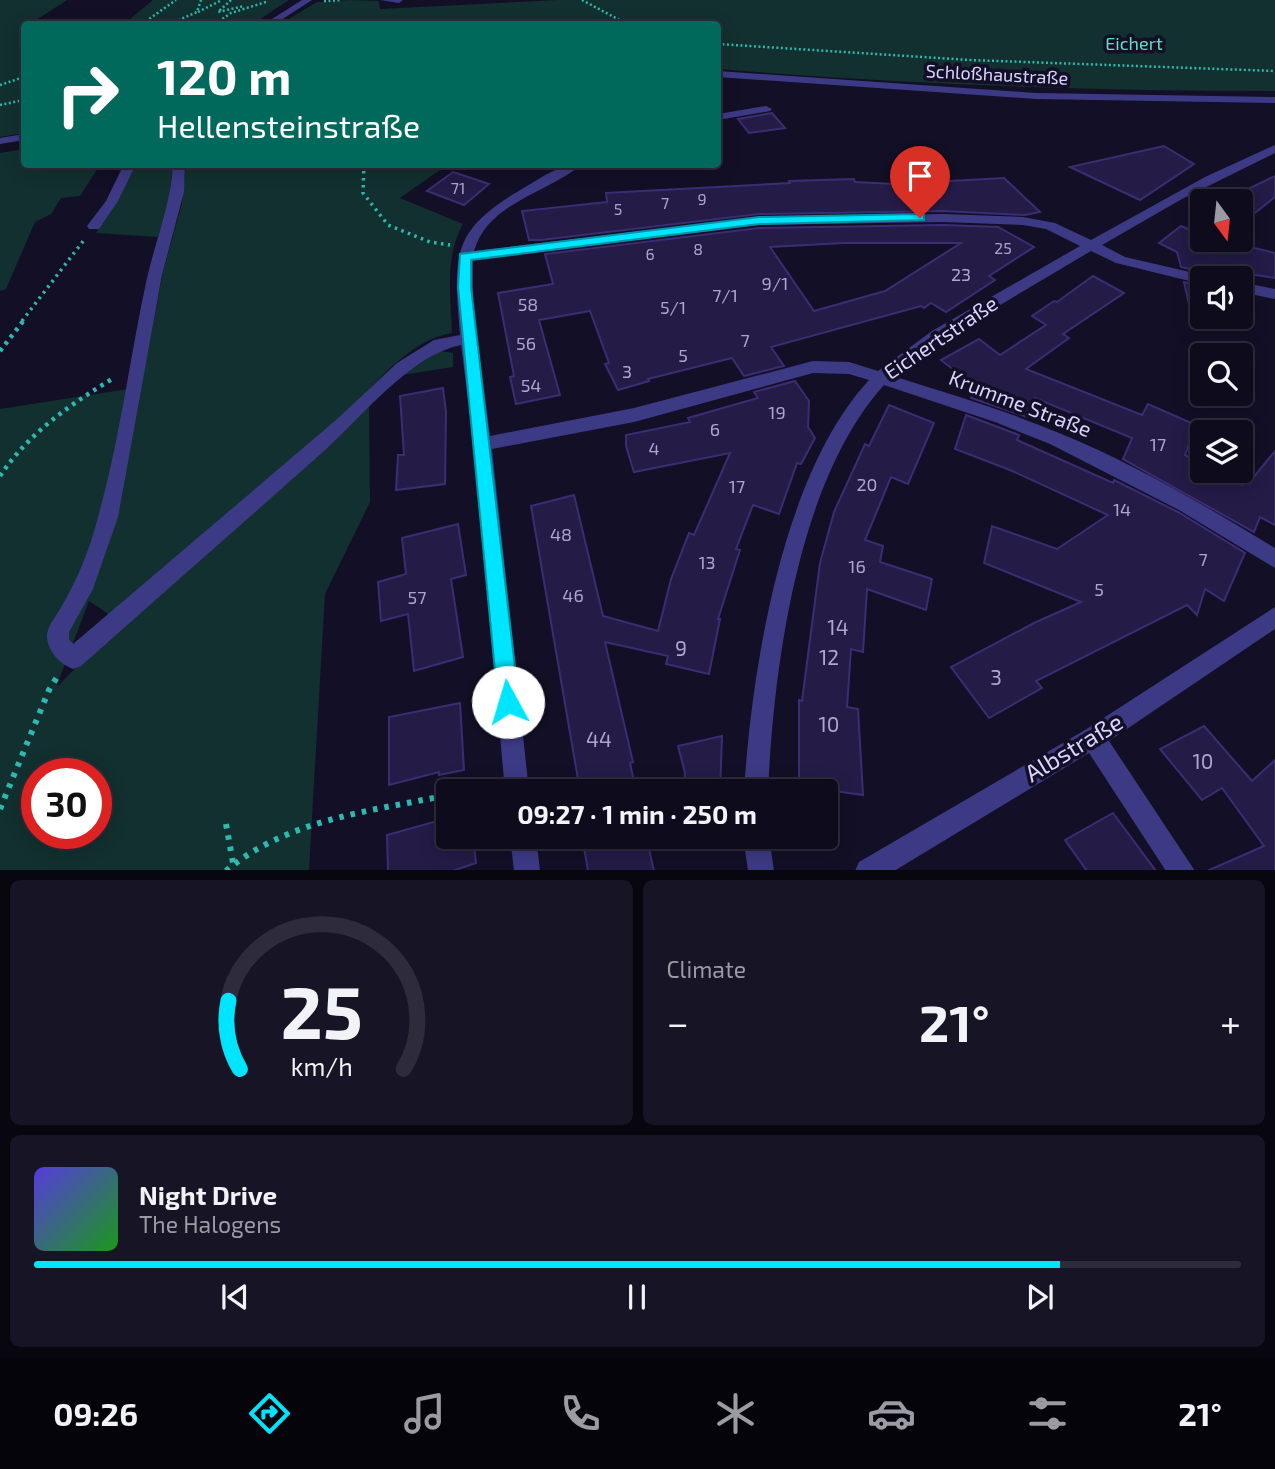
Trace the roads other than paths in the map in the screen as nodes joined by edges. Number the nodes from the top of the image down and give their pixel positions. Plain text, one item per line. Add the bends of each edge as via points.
1 (308, 0) edge
2 (384, 0) edge
3 (399, 0) edge
4 (274, 21) edge
5 (721, 74) edge
6 (1275, 100) edge
7 (766, 110) dead end
8 (721, 117) edge
9 (21, 138) edge
10 (0, 141) edge
11 (1275, 149) edge
12 (128, 168) edge
13 (179, 168) edge
14 (569, 168) edge
15 (94, 226) road end
16 (1092, 245) junction
17 (467, 252) junction
18 (1190, 276) edge
19 (1253, 289) edge
20 (1275, 294) edge
21 (470, 338) junction
22 (881, 377) junction
23 (483, 443) junction
24 (1275, 559) edge
25 (1275, 617) edge
26 (1093, 738) junction
27 (516, 779) edge
28 (757, 779) edge
29 (525, 849) edge
30 (758, 849) edge
31 (527, 870) edge
32 (761, 870) edge
33 (868, 870) edge
34 (1182, 870) edge

1 - 4 street
2 - 3 street
5 - 6 street, Schloßhaustraße via 1024,95
7 - 8 street
9 - 10 street
11 - 16 street, Eichertstraße via 1219,174
12 - 15 street
13 - 21 street via 178,192 155,275 99,548 58,639 73,658 403,367 440,344
14 - 17 street via 491,216 474,232
16 - 17 street via 1063,230 1023,221 811,218
16 - 18 street via 1133,264
16 - 22 street, Eichertstraße via 909,355
17 - 21 street via 464,287
19 - 20 street
21 - 23 street
22 - 23 street, Krumme Straße via 849,368 813,367 634,415
22 - 24 street, Krumme Straße via 1056,439 1186,504
22 - 28 street, Eichertstraße via 826,462 802,526 775,629
23 - 27 street
25 - 26 street, Albstraße
26 - 33 street, Albstraße
26 - 34 street
29 - 31 street
30 - 32 street

